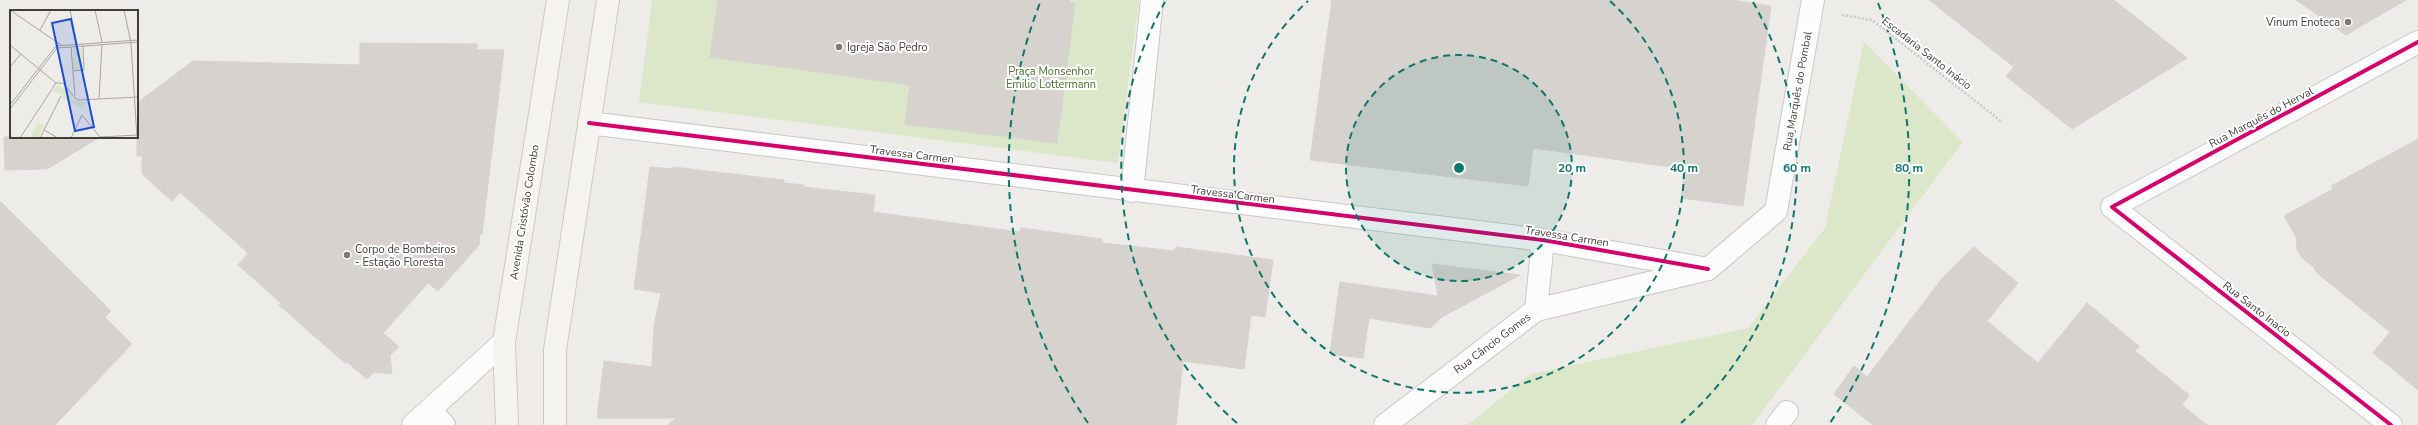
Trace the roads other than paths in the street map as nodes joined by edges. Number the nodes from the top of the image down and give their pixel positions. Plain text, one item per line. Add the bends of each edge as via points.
1 (558, 0) edge
2 (608, 0) edge
3 (1152, 0) edge
4 (1812, 5) edge
5 (2418, 42) edge
6 (589, 123) junction
7 (1132, 191) junction
8 (2112, 207) joint
9 (1543, 240) junction
10 (1708, 270) junction
11 (1536, 310) junction
12 (504, 342) junction
13 (437, 417) edge
14 (413, 425) edge
15 (507, 425) edge
16 (555, 425) edge
17 (1385, 425) edge
18 (2391, 425) edge

1 - 12 main road, Avenida Cristóvão Colombo
2 - 6 main road
3 - 7 street
4 - 10 street, Rua Marquês do Pombal via 1776,211
5 - 8 street, Rua Marquês do Herval
6 - 7 street, Travessa Carmen
6 - 16 main road via 555,350
7 - 9 street, Travessa Carmen
8 - 18 street, Rua Santo Inacio
9 - 10 street, Travessa Carmen
9 - 11 street
10 - 11 street, Rua Câncio Gomes
11 - 17 street, Rua Câncio Gomes
12 - 13 street
12 - 15 main road, Avenida Cristóvão Colombo
13 - 14 street

